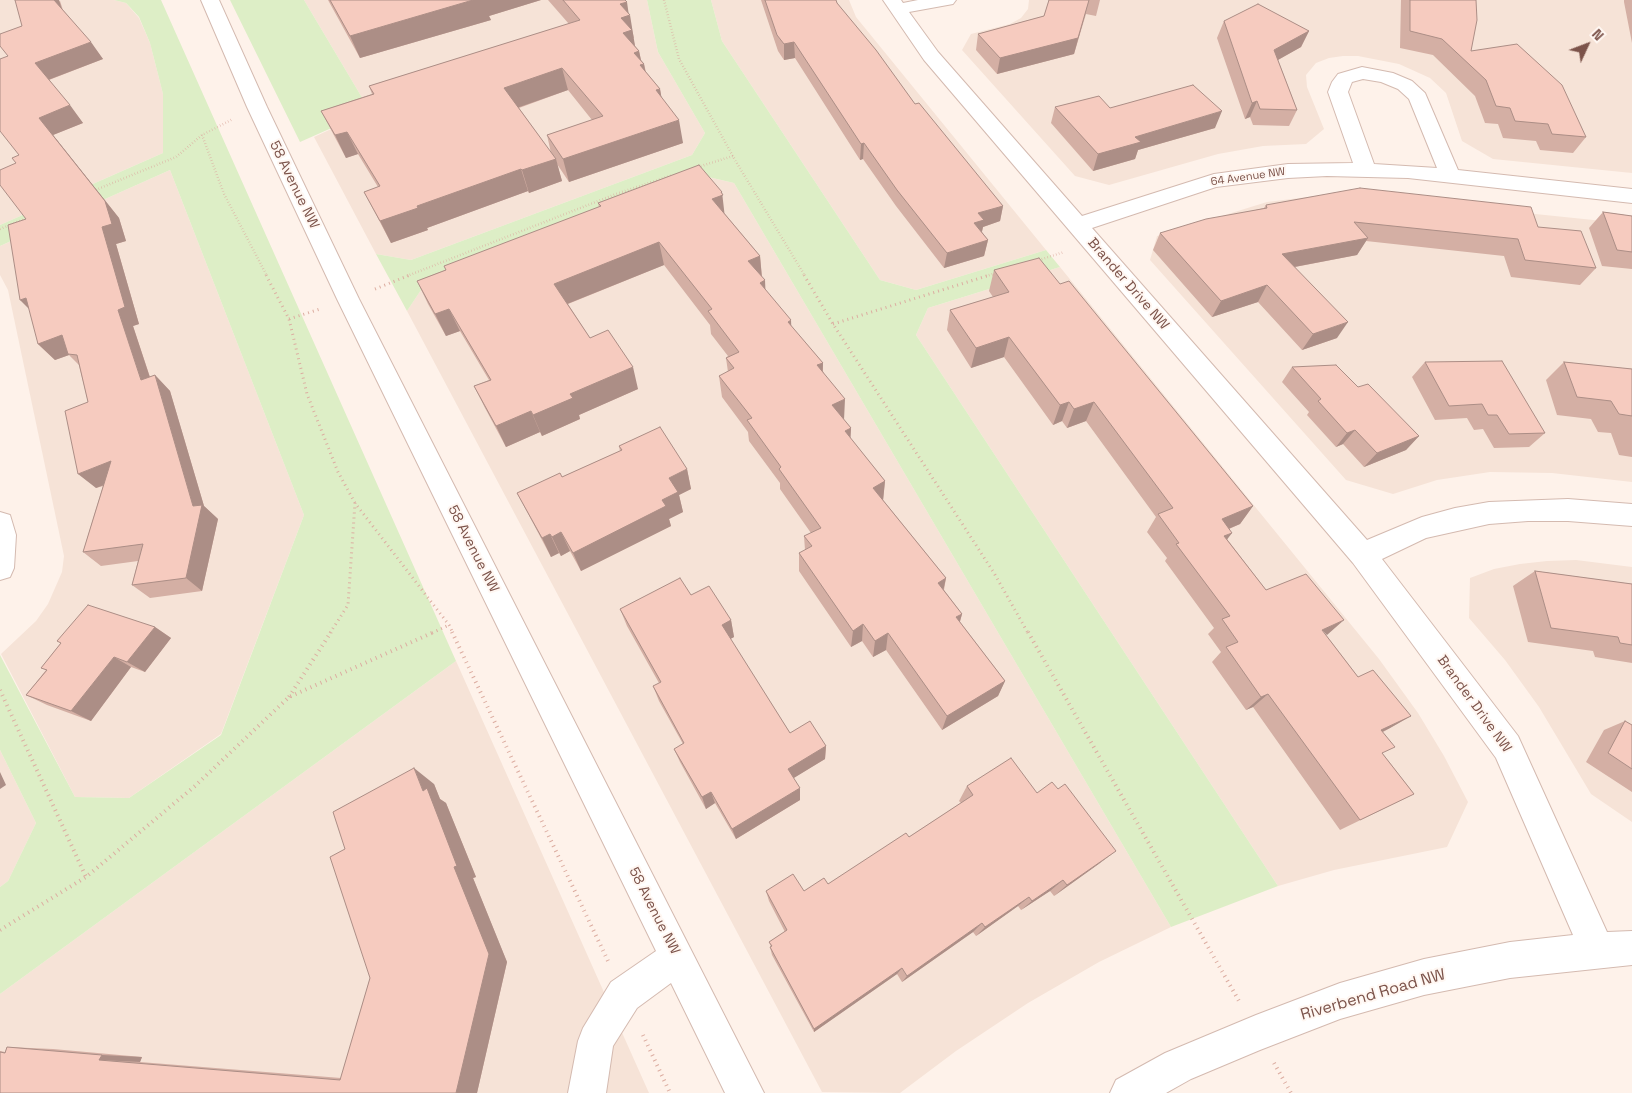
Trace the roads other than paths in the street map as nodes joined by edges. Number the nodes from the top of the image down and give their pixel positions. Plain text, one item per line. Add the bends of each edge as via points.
1 (210, 0) edge
2 (947, 0) edge
3 (895, 4) edge
4 (1366, 170) junction
5 (1450, 175) junction
6 (1632, 196) edge
7 (1084, 234) junction
8 (1632, 515) edge
9 (0, 523) edge
10 (1363, 555) junction
11 (0, 568) edge
12 (1632, 948) edge
13 (1597, 950) junction
14 (677, 957) junction
15 (587, 1093) edge
16 (745, 1093) edge
17 (1128, 1093) edge

1 - 14 street, 58 Avenue NW via 256,107 348,300
2 - 3 street, Brander Drive NW
3 - 7 street, Brander Drive NW via 931,56
4 - 5 street, 64 Avenue NW
4 - 5 street via 1338,92 1346,78 1362,73 1396,81 1418,97
4 - 7 street, 64 Avenue NW via 1288,171 1214,181
5 - 6 street, 64 Avenue NW
7 - 10 street, Brander Drive NW
8 - 10 street via 1568,510 1489,513 1422,528
9 - 11 street
10 - 13 street, Brander Drive NW via 1507,747
12 - 13 street, Riverbend Road NW
13 - 17 street, Riverbend Road NW via 1510,960 1424,977 1340,1002 1256,1032 1178,1066
14 - 15 street via 624,995 596,1041
14 - 16 street, 58 Avenue NW

